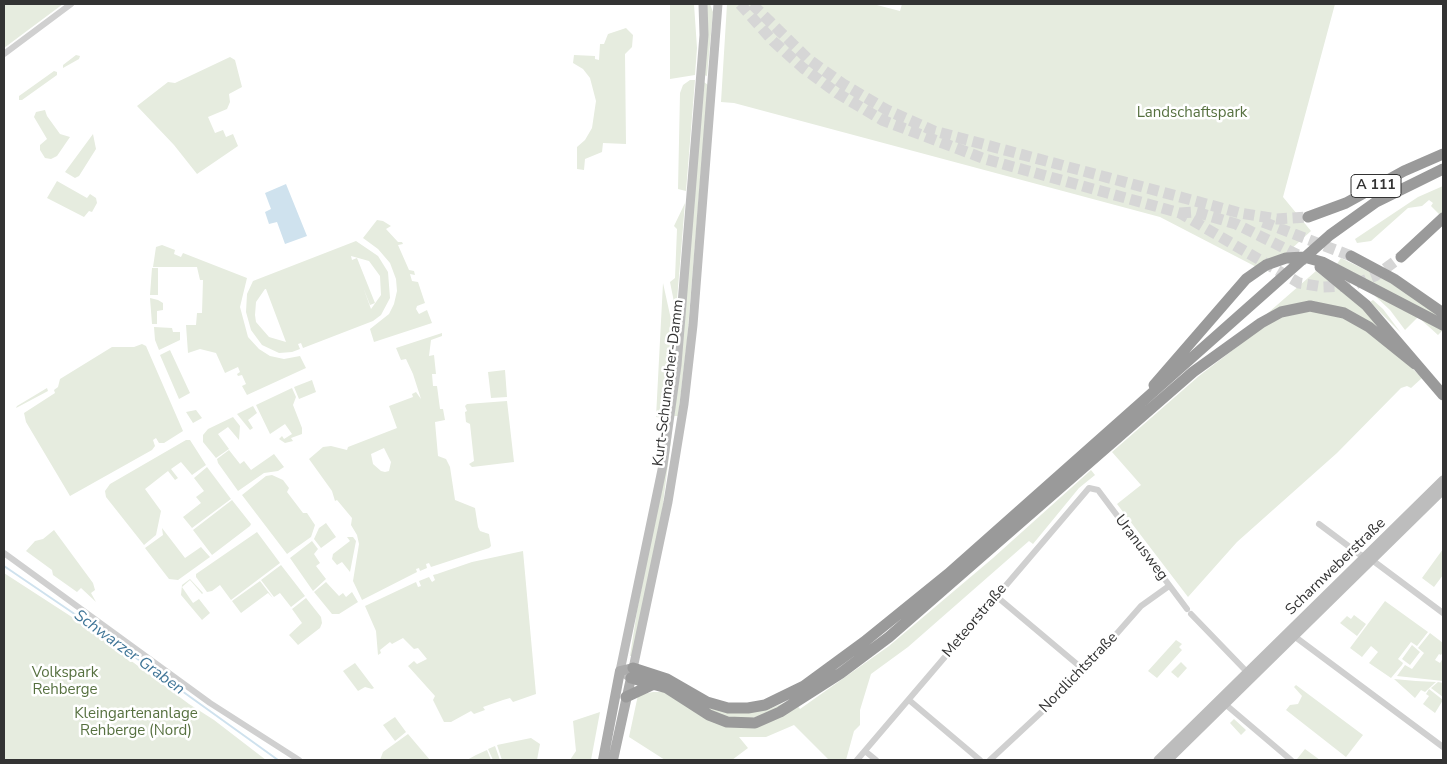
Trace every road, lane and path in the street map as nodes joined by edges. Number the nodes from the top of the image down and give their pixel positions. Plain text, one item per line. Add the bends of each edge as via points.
1 (703, 4) edge
2 (718, 4) edge
3 (68, 6) edge
4 (4, 54) edge
5 (1443, 154) edge
6 (1443, 169) edge
7 (1308, 217) tunnel mouth
8 (1443, 218) edge
9 (1351, 256) tunnel mouth
10 (1401, 257) tunnel mouth
11 (1320, 267) tunnel mouth
12 (1443, 313) edge
13 (1443, 325) edge
14 (1415, 364) junction
15 (1148, 395) junction
16 (1443, 395) edge
17 (670, 424) junction
18 (682, 426) junction
19 (1443, 480) edge
20 (1095, 488) joint
21 (1441, 496) edge
22 (1319, 524) dead end
23 (4, 553) edge
24 (1369, 558) junction
25 (1169, 586) junction
26 (996, 596) junction
27 (1443, 614) edge
28 (1292, 634) junction
29 (1084, 670) junction
30 (620, 671) junction
31 (632, 673) junction
32 (1250, 675) junction
33 (656, 683) junction
34 (626, 696) junction
35 (909, 700) junction
36 (1225, 704) junction
37 (1443, 747) edge
38 (865, 751) junction
39 (300, 760) edge
40 (603, 760) edge
41 (613, 760) edge
42 (857, 760) edge
43 (876, 760) edge
44 (980, 760) edge
45 (990, 760) edge
46 (1158, 760) edge
47 (1168, 760) edge
48 (1291, 760) edge

1 - 17 main road, Kurt-Schumacher-Damm via 704,35 681,329
2 - 18 main road, Kurt-Schumacher-Damm
3 - 4 street
5 - 7 highway, A 111 via 1346,203
6 - 15 highway via 1376,202 1330,235
8 - 10 highway
9 - 12 highway via 1394,279
11 - 14 highway via 1366,305
13 - 15 highway via 1322,262 1304,257 1286,258 1266,265 1240,286 1156,379
14 - 16 highway
14 - 33 highway via 1368,327 1344,313 1310,306 1281,312 1193,372 889,637 780,712 755,723 727,722 709,715
15 - 31 highway via 941,580 864,642 797,690 757,707 728,708 707,702 667,678
17 - 18 main road
17 - 30 main road, Kurt-Schumacher-Damm
18 - 31 main road, Kurt-Schumacher-Damm
19 - 24 main road, Scharnweberstraße
20 - 25 street, Uranusweg
20 - 26 street, Meteorstraße via 1086,489
21 - 24 main road, Scharnweberstraße
22 - 24 street
23 - 39 street via 210,703
24 - 27 street
24 - 28 main road, Scharnweberstraße
25 - 29 street, Nordlichtstraße via 1141,606
25 - 32 street, Uranusweg
26 - 29 street
26 - 35 street, Meteorstraße
28 - 32 main road, Scharnweberstraße
28 - 37 street
29 - 45 street, Nordlichtstraße
30 - 31 main road
30 - 40 main road, Kurt-Schumacher-Damm
31 - 33 highway
31 - 34 main road, Kurt-Schumacher-Damm
32 - 36 main road, Scharnweberstraße
32 - 46 main road, Scharnweberstraße
33 - 34 highway
34 - 41 main road, Kurt-Schumacher-Damm
35 - 38 street, Meteorstraße
35 - 44 street
36 - 47 main road, Scharnweberstraße
36 - 48 street
38 - 42 street, Meteorstraße
38 - 43 street

